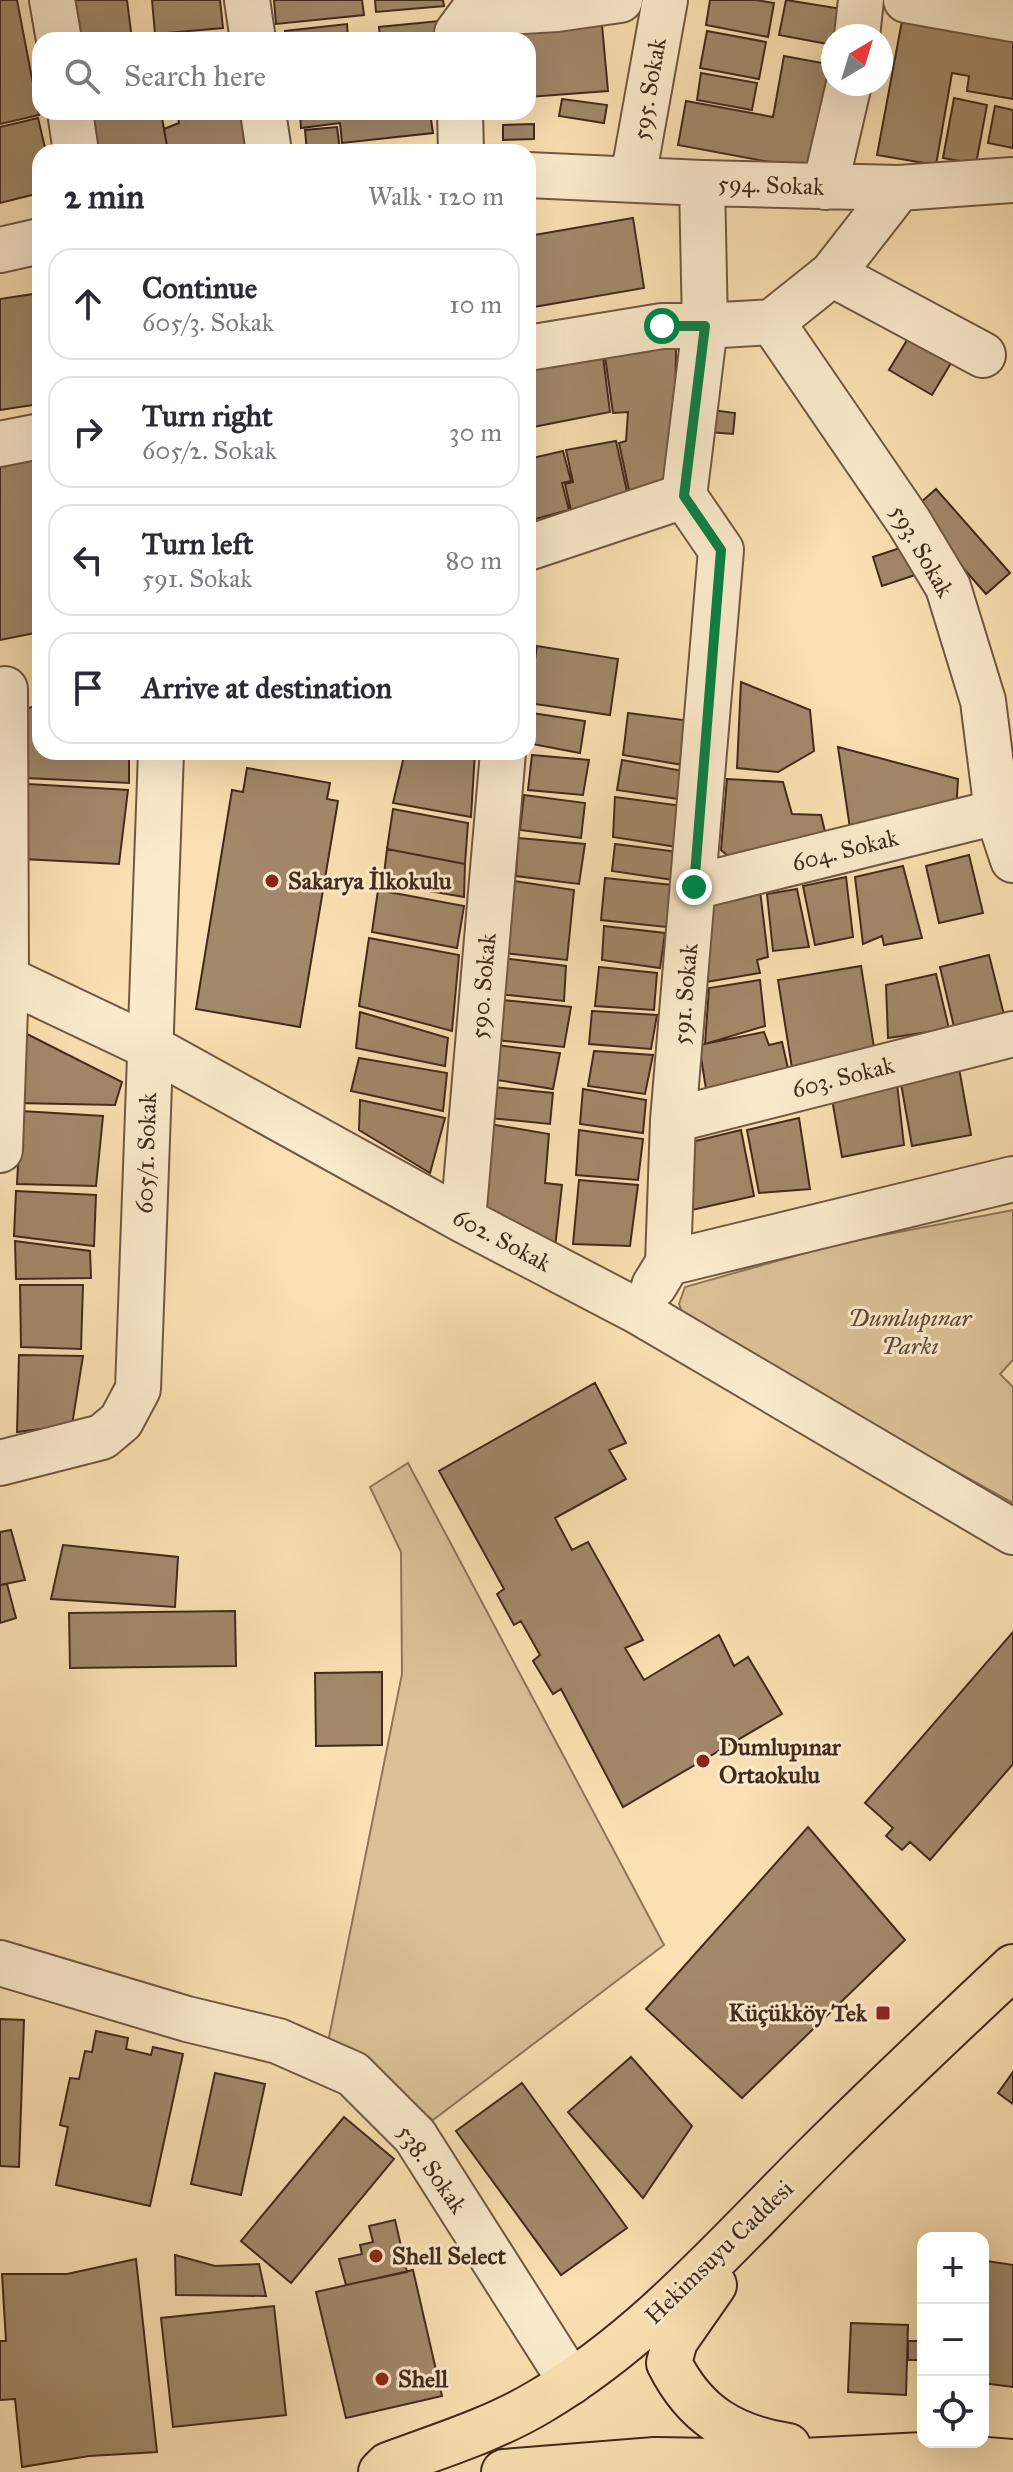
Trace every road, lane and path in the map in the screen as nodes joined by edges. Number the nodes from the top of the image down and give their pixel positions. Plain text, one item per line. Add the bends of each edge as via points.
1 (52, 0) edge
2 (247, 0) edge
3 (620, 0) edge
4 (665, 0) edge
5 (861, 0) edge
6 (906, 0) edge
7 (1013, 19) edge
8 (858, 24) edge
9 (58, 32) edge
10 (252, 32) edge
11 (458, 32) edge
12 (846, 96) edge
13 (71, 120) edge
14 (264, 120) edge
15 (460, 120) edge
16 (75, 144) edge
17 (268, 144) edge
18 (461, 144) edge
19 (536, 175) edge
20 (633, 178) junction
21 (1013, 180) edge
22 (702, 183) junction
23 (825, 187) junction
24 (899, 188) junction
25 (32, 243) edge
26 (0, 250) edge
27 (832, 274) junction
28 (772, 322) junction
29 (705, 326) junction
30 (536, 347) edge
31 (983, 355) dead end
32 (32, 438) edge
33 (0, 444) edge
34 (684, 496) junction
35 (536, 545) edge
36 (15, 687) edge
37 (161, 760) edge
38 (502, 760) edge
39 (997, 812) junction
40 (1013, 860) edge
41 (694, 887) junction
42 (3, 978) edge
43 (1013, 1034) edge
44 (150, 1047) junction
45 (673, 1120) junction
46 (0, 1150) edge
47 (1013, 1179) edge
48 (463, 1220) junction
49 (668, 1263) junction
50 (639, 1312) junction
51 (0, 1463) edge
52 (1013, 1532) edge
53 (0, 1963) edge
54 (1013, 1967) edge
55 (761, 2212) junction
56 (571, 2382) junction
57 (862, 2458) junction
58 (1013, 2462) edge
59 (381, 2472) edge
60 (504, 2472) edge

1 - 9 street
2 - 10 street
3 - 11 street via 471,14
4 - 20 street, 595. Sokak
5 - 8 street
6 - 7 street
12 - 23 street
13 - 16 street
14 - 17 street
15 - 18 street
19 - 20 street, 594. Sokak
20 - 22 street, 594. Sokak
21 - 24 street, 594. Sokak
22 - 23 street, 594. Sokak
22 - 29 street
23 - 24 street, 594. Sokak
24 - 27 street
25 - 26 street
27 - 28 street
27 - 31 street
28 - 29 street
28 - 39 street, 593. Sokak via 948,587 983,701
29 - 30 street via 662,326
29 - 34 street
32 - 33 street
34 - 35 street
34 - 41 street, 591. Sokak via 721,550
36 - 42 street
37 - 44 street, 605/1. Sokak
38 - 48 street, 590. Sokak
39 - 40 street, 593. Sokak
39 - 41 street, 604. Sokak
41 - 45 street, 591. Sokak
42 - 44 street, 602. Sokak
42 - 46 street
43 - 45 street, 603. Sokak
44 - 48 street, 602. Sokak
44 - 51 street, 605/1. Sokak via 138,1389 121,1421 102,1437
45 - 49 street, 591. Sokak
47 - 49 street
48 - 50 street, 602. Sokak
49 - 50 street
50 - 52 street, 602. Sokak
53 - 56 street, 538. Sokak via 278,2041 353,2074 415,2136
54 - 55 main road, Hekimsuyu Caddesi
55 - 56 main road, Hekimsuyu Caddesi via 633,2335
55 - 57 main road via 675,2341 669,2363 710,2418 730,2429 762,2441
56 - 59 main road, Hekimsuyu Caddesi via 500,2422
57 - 58 main road via 924,2455
57 - 60 main road via 655,2460

